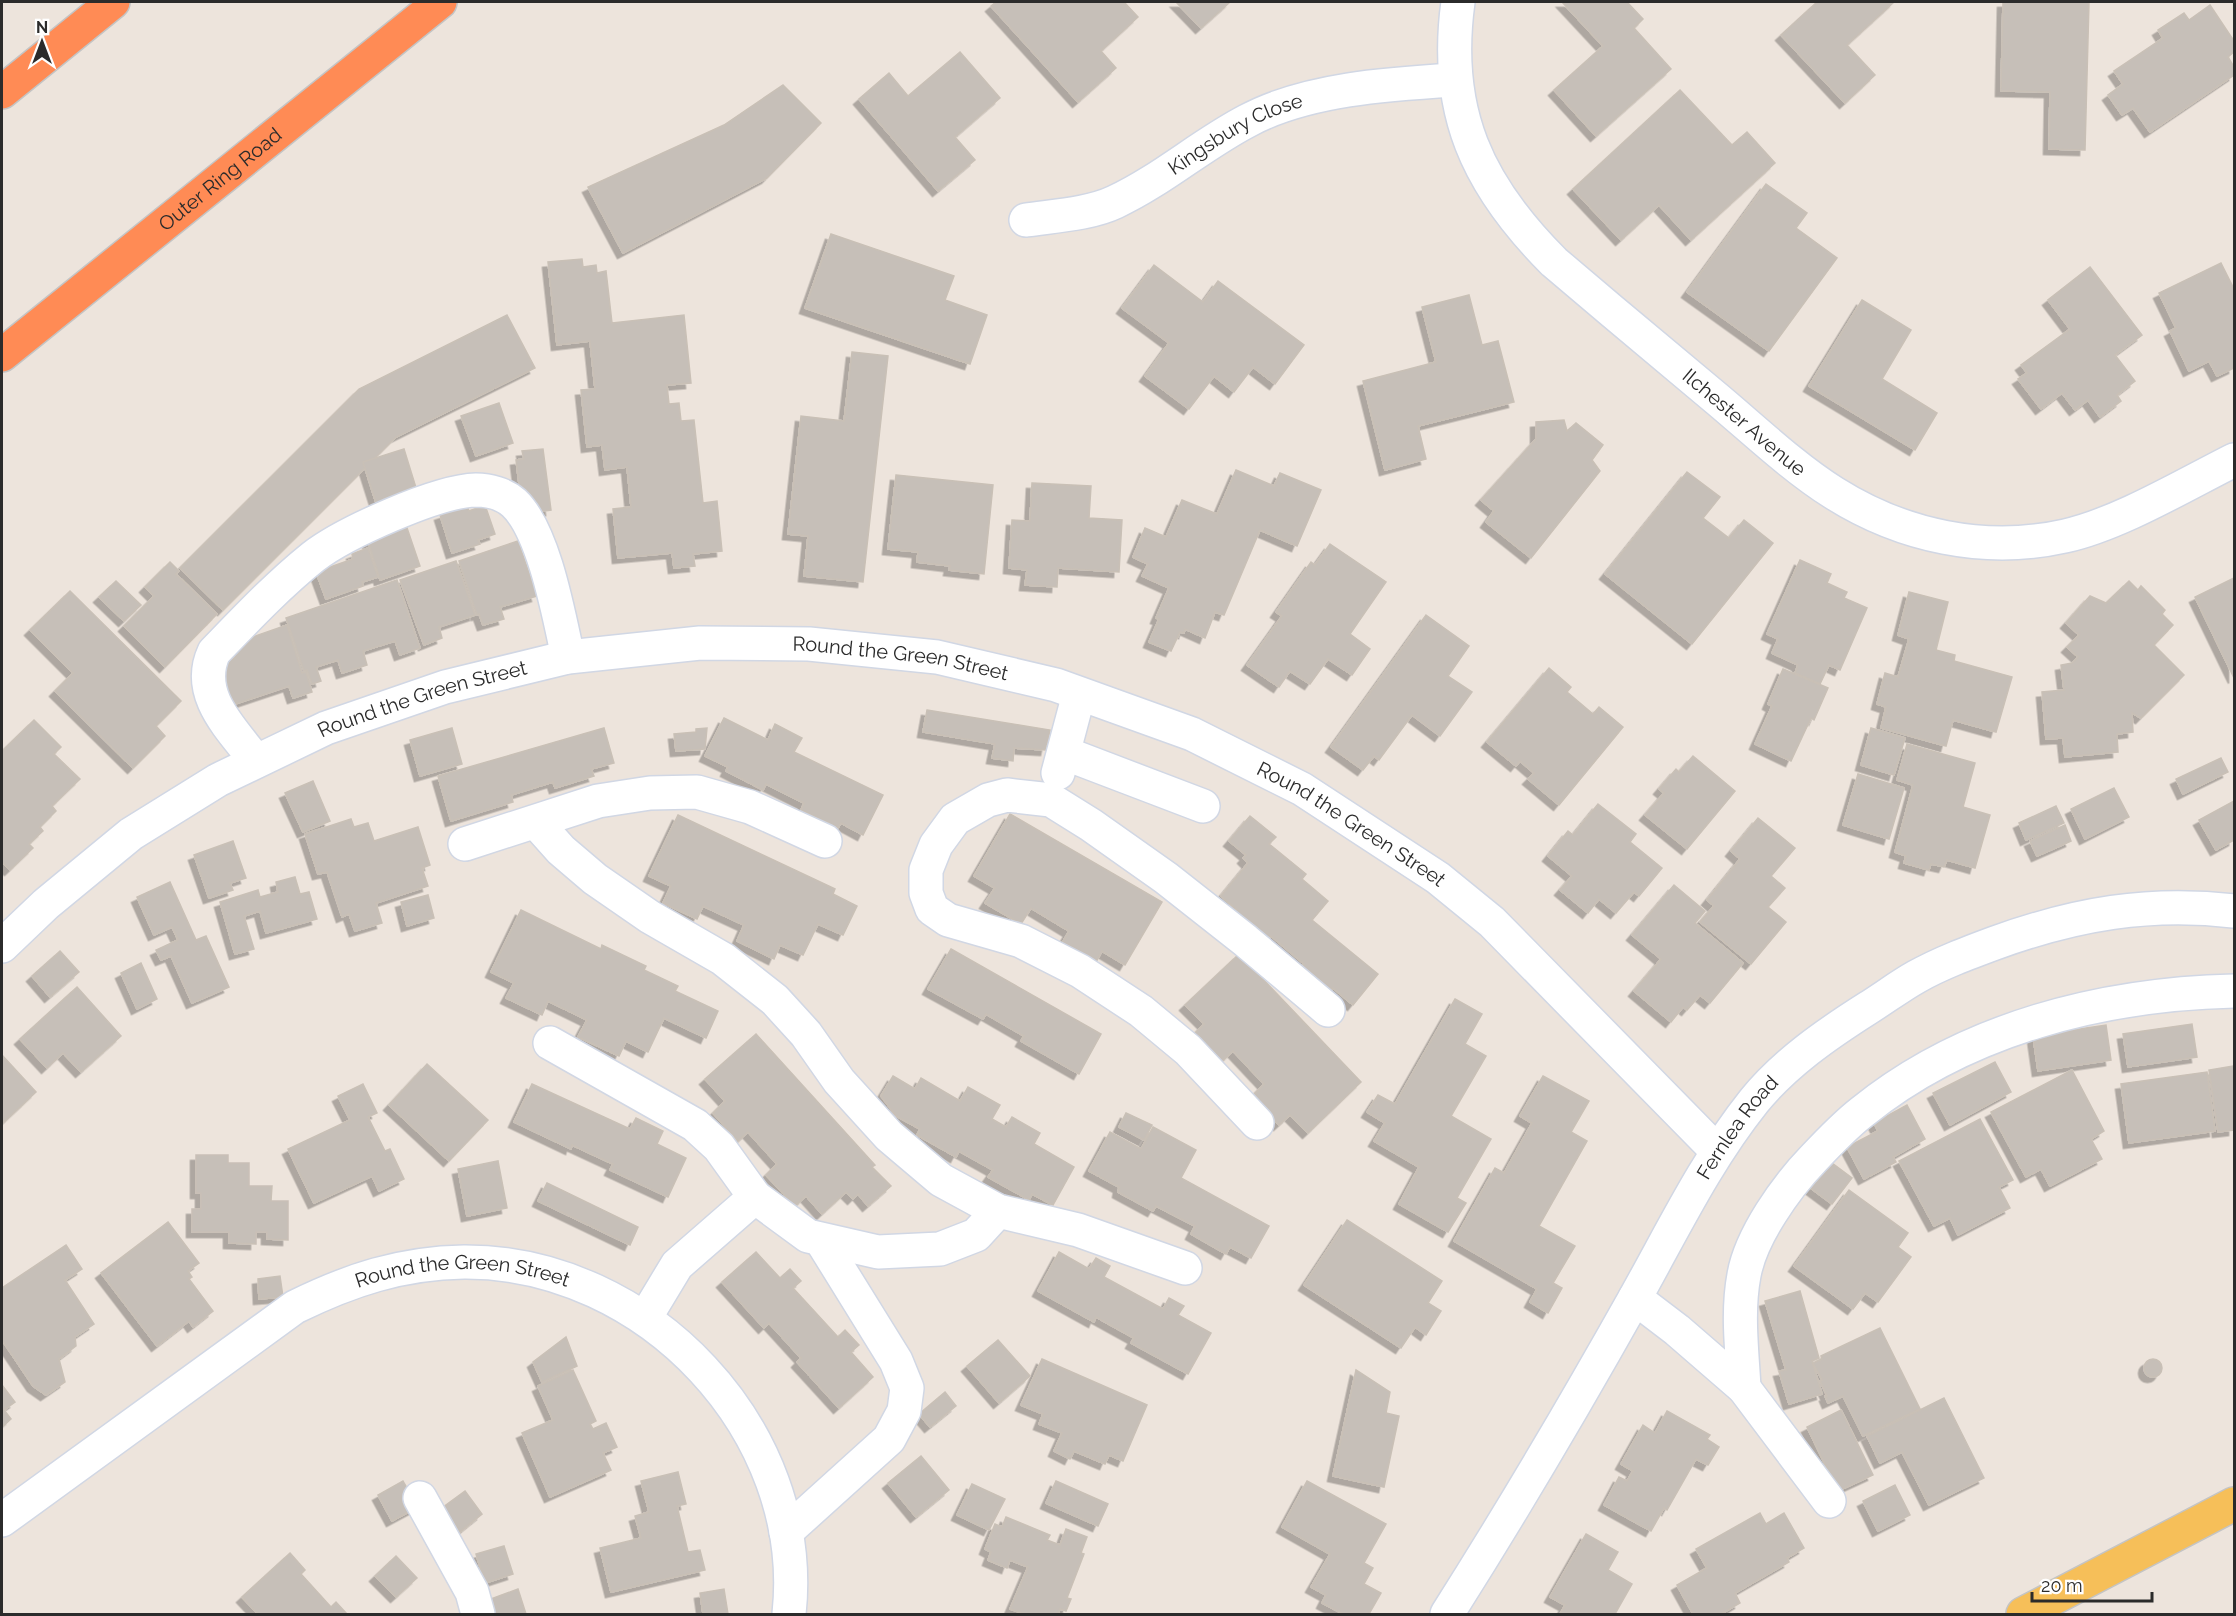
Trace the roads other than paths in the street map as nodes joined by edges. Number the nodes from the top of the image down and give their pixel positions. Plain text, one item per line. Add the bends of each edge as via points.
1 (113, 2) edge
2 (440, 2) edge
3 (1458, 2) edge
4 (1455, 80) junction
5 (2, 92) edge
6 (1026, 220) dead end
7 (2, 355) edge
8 (2235, 460) edge
9 (568, 657) junction
10 (1079, 694) junction
11 (1064, 753) junction
12 (256, 762) junction
13 (1051, 800) junction
14 (1203, 806) dead end
15 (536, 822) junction
16 (825, 840) dead end
17 (465, 844) dead end
18 (2235, 910) edge
19 (2, 946) edge
20 (2235, 991) edge
21 (1328, 1011) dead end
22 (550, 1043) dead end
23 (1257, 1123) dead end
24 (1717, 1151) junction
25 (755, 1197) junction
26 (998, 1211) junction
27 (821, 1240) junction
28 (1185, 1268) dead end
29 (1635, 1298) junction
30 (645, 1318) junction
31 (1744, 1388) junction
32 (420, 1498) dead end
33 (1829, 1500) dead end
34 (2235, 1504) edge
35 (2, 1520) edge
36 (786, 1532) junction
37 (478, 1614) edge
38 (789, 1614) edge
39 (1447, 1614) edge
40 (2023, 1614) edge

1 - 5 highway
2 - 7 highway, Outer Ring Road
3 - 4 street, Ilchester Avenue
4 - 6 street, Kingsbury Close via 1346,91 1286,104 1247,120 1163,176 1113,203
4 - 8 street, Ilchester Avenue via 1473,147 1488,179 1525,233 1554,262 1788,458 1833,493 1864,510 1942,538 1998,543 2041,540 2101,524
9 - 10 street, Round the Green Street via 700,643 809,644 937,657
9 - 12 street, Round the Green Street via 435,691 326,728
9 - 12 street via 544,564 530,525 514,503 494,491 449,495 398,513 315,556 279,586 214,652 208,664 211,697
10 - 11 street
10 - 24 street, Round the Green Street via 1192,734 1302,789 1438,878 1492,922
11 - 13 street
11 - 14 street
12 - 19 street, Round the Green Street via 218,780 131,834
13 - 21 street via 1166,878
13 - 23 street via 1007,795 988,800 955,819 936,845 926,870 926,893 932,909 948,920 1021,941 1080,971 1141,1011 1188,1050
15 - 16 street via 598,801 650,793 698,792 750,807
15 - 17 street
15 - 26 street via 595,879 650,917 723,959 774,1000 889,1136 941,1180
18 - 24 street, Fernlea Road via 2163,906 2120,910 2034,929 1958,956 1916,977 1837,1027 1788,1066
20 - 31 street via 2139,999 2017,1027 1958,1051 1861,1112 1793,1179 1754,1246 1744,1273 1740,1319
22 - 25 street via 695,1125 719,1147
24 - 29 street, Fernlea Road
25 - 27 street via 808,1236
25 - 30 street via 677,1265
26 - 27 street via 976,1235 940,1249 878,1252
26 - 28 street via 1078,1230
27 - 36 street via 896,1361 907,1388 904,1411 889,1439
29 - 31 street
29 - 39 street, Fernlea Road
30 - 35 street, Round the Green Street via 596,1291 554,1275 510,1266 466,1262 421,1265 335,1287 295,1307
30 - 36 street, Round the Green Street via 703,1367 730,1400 753,1437 770,1477
31 - 33 street
32 - 37 street via 472,1592
34 - 40 main road
36 - 38 street, Round the Green Street

